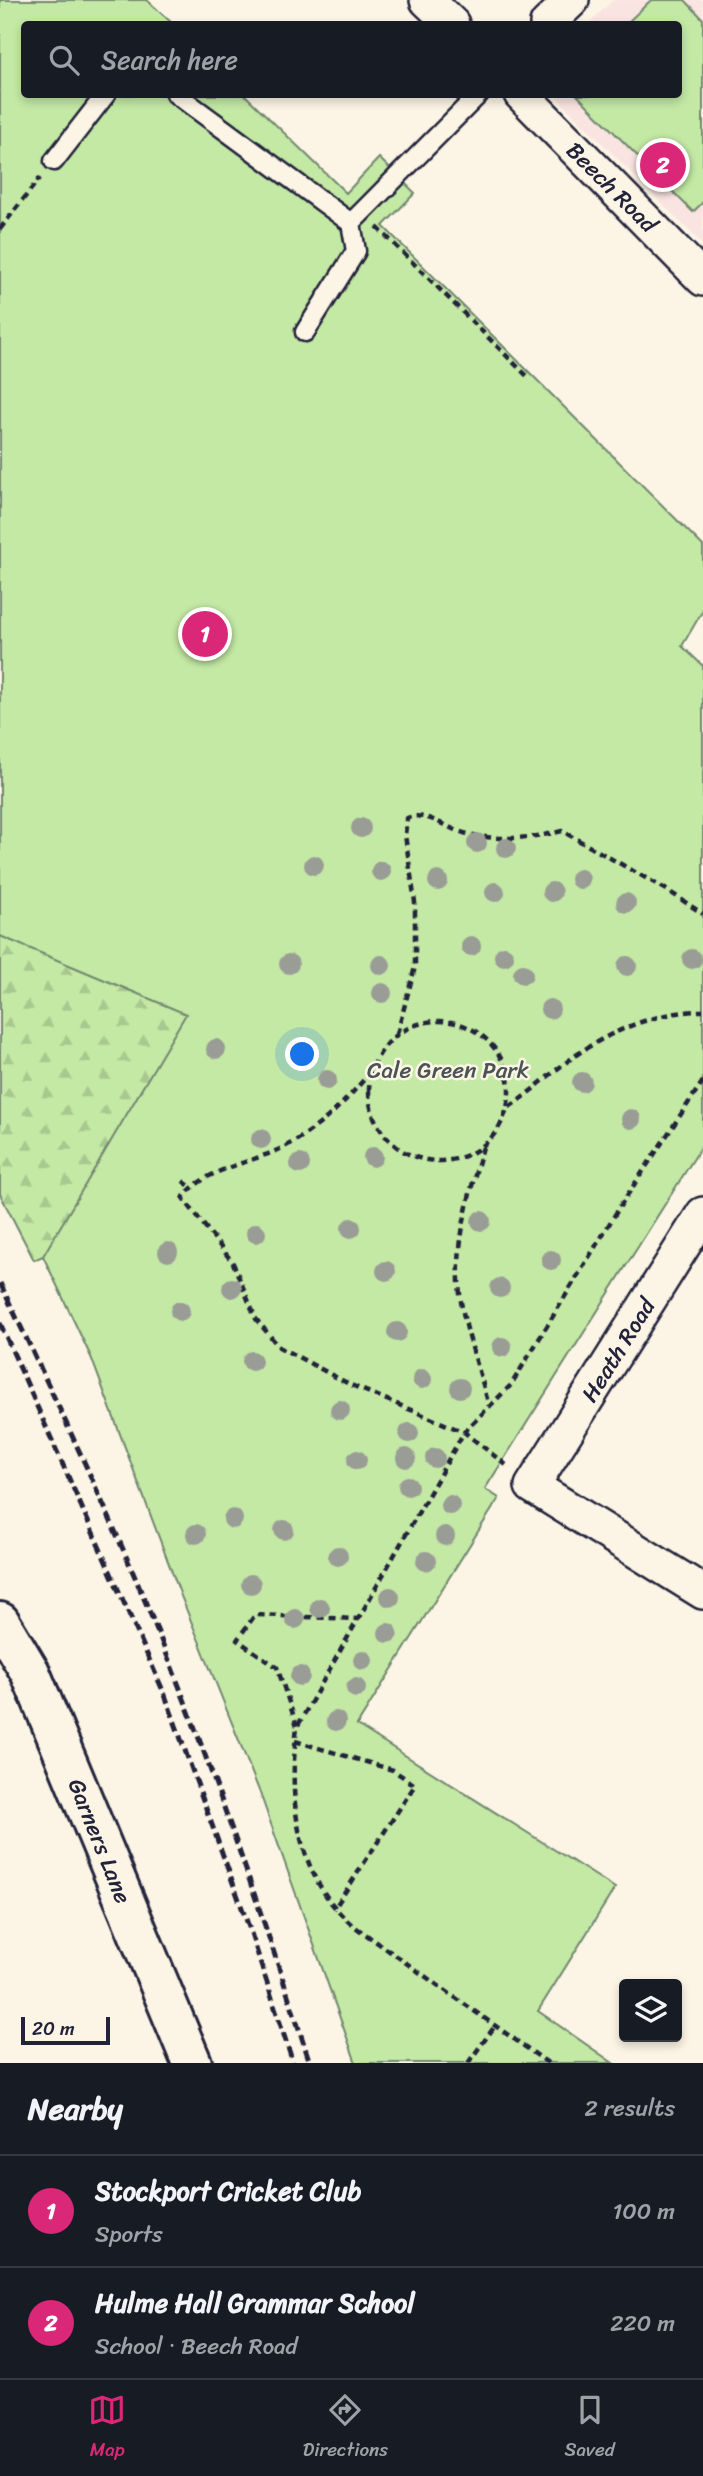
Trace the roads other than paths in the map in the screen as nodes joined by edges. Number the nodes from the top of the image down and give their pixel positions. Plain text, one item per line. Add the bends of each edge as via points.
1 (427, 0) edge
2 (572, 0) edge
3 (449, 21) edge
4 (550, 21) edge
5 (103, 98) edge
6 (182, 98) edge
7 (475, 98) edge
8 (525, 98) edge
9 (54, 161) road end
10 (357, 217) junction
11 (703, 279) edge
12 (305, 332) dead end
13 (703, 1214) edge
14 (703, 1592) edge
15 (0, 1622) edge
16 (192, 2063) edge

1 - 3 street
2 - 4 street
5 - 9 lane
6 - 10 lane
7 - 10 lane
8 - 11 street, Beech Road
10 - 12 lane via 356,251
13 - 14 street, Heath Road via 532,1486
15 - 16 street, Garners Lane via 30,1672

